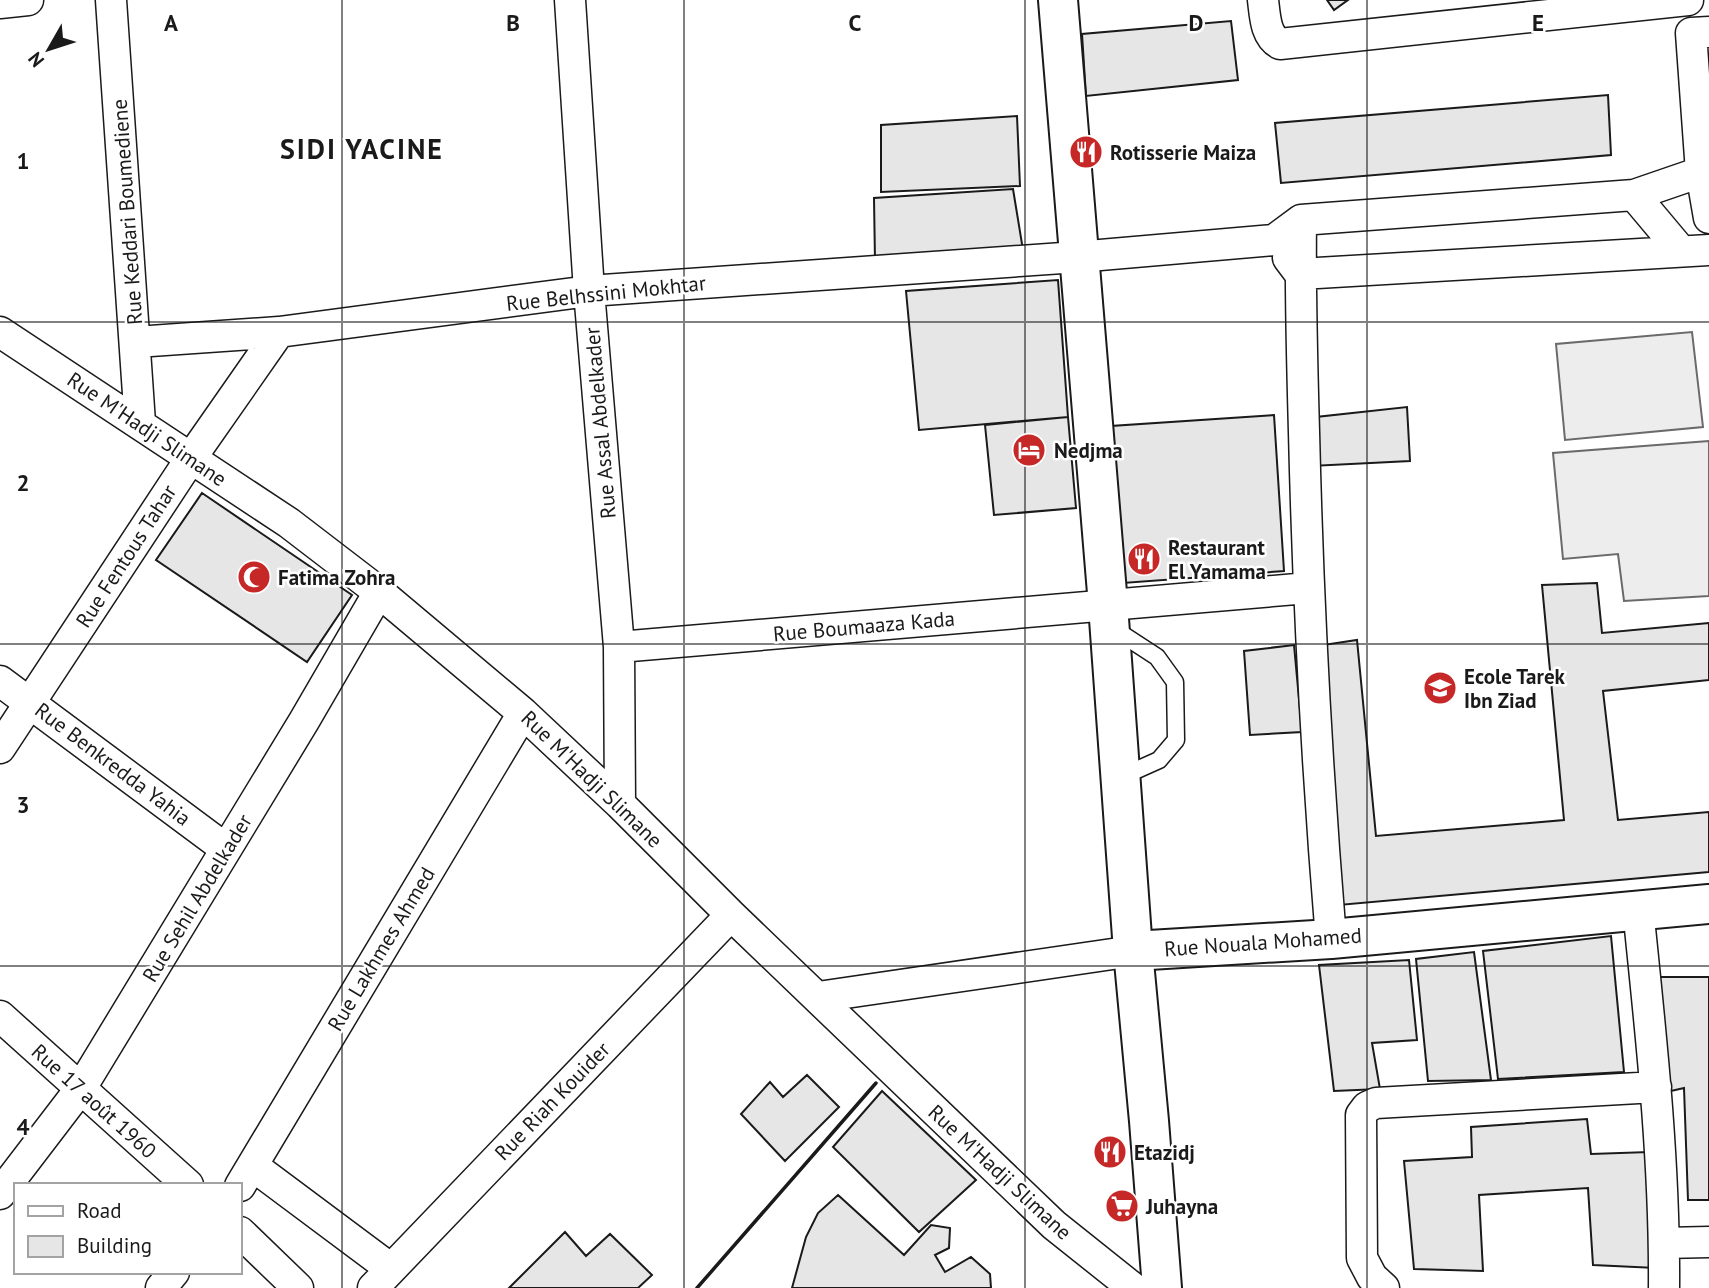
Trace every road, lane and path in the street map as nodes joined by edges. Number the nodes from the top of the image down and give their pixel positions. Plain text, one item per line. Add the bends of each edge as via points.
1 (28, 0) edge
2 (111, 0) edge
3 (570, 0) edge
4 (1058, 0) edge
5 (1263, 0) edge
6 (1688, 0) edge
7 (0, 3) edge
8 (1709, 32) edge
9 (1701, 172) junction
10 (1634, 195) junction
11 (1709, 218) edge
12 (1301, 220) junction
13 (1274, 240) junction
14 (1695, 251) edge
15 (1077, 257) junction
16 (1300, 274) junction
17 (589, 291) junction
18 (0, 331) edge
19 (279, 332) junction
20 (136, 342) junction
21 (140, 424) junction
22 (191, 457) junction
23 (1308, 588) junction
24 (379, 592) junction
25 (1109, 615) junction
26 (619, 647) junction
27 (0, 681) edge
28 (30, 702) junction
29 (523, 713) junction
30 (0, 748) edge
31 (1121, 777) junction
32 (620, 804) junction
33 (226, 849) junction
34 (1709, 904) edge
35 (1638, 909) junction
36 (731, 915) junction
37 (1331, 939) junction
38 (1133, 951) junction
39 (818, 997) junction
40 (0, 1016) edge
41 (1656, 1087) junction
42 (81, 1088) junction
43 (246, 1176) edge
44 (186, 1183) edge
45 (0, 1194) edge
46 (242, 1235) edge
47 (1709, 1242) edge
48 (1664, 1243) junction
49 (172, 1274) edge
50 (382, 1278) edge
51 (161, 1288) edge
52 (298, 1288) edge
53 (1133, 1288) edge
54 (1161, 1288) edge
55 (1384, 1288) edge
56 (1664, 1288) edge

1 - 7 street
2 - 20 street, Rue Keddari Boumediene
3 - 17 street, Rue Assal Abdelkader
4 - 15 main road
5 - 6 street via 1268,29 1280,44
8 - 9 street via 1691,33
9 - 10 street
9 - 11 street
10 - 12 street
10 - 14 street
12 - 13 street
12 - 16 street
13 - 15 street, Rue Belhssini Mokhtar
13 - 16 street
14 - 16 street
15 - 17 street, Rue Belhssini Mokhtar
15 - 25 main road
16 - 23 street
17 - 19 street, Rue Belhssini Mokhtar
17 - 26 street, Rue Assal Abdelkader
18 - 21 street, Rue M'Hadji Slimane
19 - 20 street, Rue Belhssini Mokhtar
19 - 22 street, Rue Fentous Tahar
20 - 21 street, Rue Keddari Boumediene
21 - 22 street, Rue M'Hadji Slimane
22 - 24 street, Rue M'Hadji Slimane via 289,523
22 - 28 street, Rue Fentous Tahar
23 - 25 street, Rue Boumaaza Kada
23 - 37 street
24 - 29 street, Rue M'Hadji Slimane
24 - 33 street, Rue Sehil Abdelkader
25 - 26 street, Rue Boumaaza Kada
25 - 31 main road
25 - 31 lane via 1157,657 1175,682 1176,740 1158,760
26 - 32 street, Rue Assal Abdelkader
27 - 28 street, Rue Benkredda Yahia
28 - 30 street, Rue Fentous Tahar
28 - 33 street, Rue Benkredda Yahia
29 - 32 street, Rue M'Hadji Slimane
29 - 43 street, Rue Lakhmes Ahmed
31 - 38 main road
32 - 36 street, Rue M'Hadji Slimane
33 - 42 street, Rue Sehil Abdelkader
34 - 35 main road, Rue Nouala Mohamed
35 - 37 main road, Rue Nouala Mohamed
35 - 41 street
36 - 39 street, Rue M'Hadji Slimane
36 - 50 street, Rue Riah Kouider
37 - 38 main road, Rue Nouala Mohamed
38 - 39 street, Rue Nouala Mohamed
38 - 54 main road
39 - 53 street, Rue M'Hadji Slimane via 1054,1225
40 - 42 street, Rue 17 août 1960
41 - 48 street
41 - 55 street via 1367,1107 1361,1115 1362,1258
42 - 44 street, Rue 17 août 1960
42 - 45 street, Rue Sehil Abdelkader
43 - 50 street
46 - 52 street
47 - 48 street
48 - 56 street
49 - 51 street

